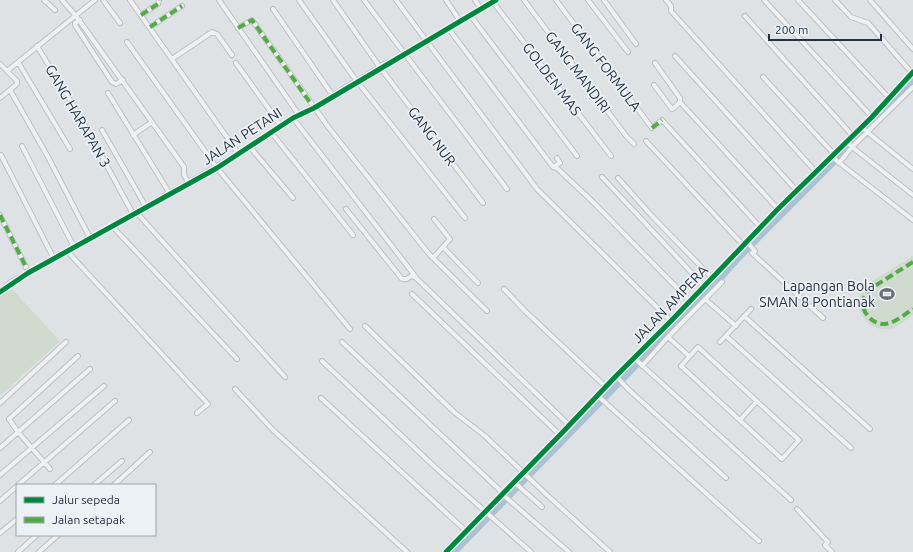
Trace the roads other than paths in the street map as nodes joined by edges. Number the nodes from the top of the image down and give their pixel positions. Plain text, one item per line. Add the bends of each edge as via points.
1 (44, 0) edge
2 (62, 0) edge
3 (103, 0) edge
4 (130, 0) edge
5 (159, 0) edge
6 (219, 0) edge
7 (299, 0) edge
8 (333, 0) edge
9 (364, 0) edge
10 (396, 0) edge
11 (446, 0) edge
12 (475, 0) edge
13 (524, 0) edge
14 (556, 0) edge
15 (588, 0) edge
16 (604, 0) edge
17 (666, 0) edge
18 (764, 0) edge
19 (798, 0) edge
20 (835, 0) edge
21 (870, 0) edge
22 (93, 1) edge
23 (492, 1) edge
24 (182, 6) dead end
25 (272, 9) dead end
26 (481, 9) junction
27 (55, 10) dead end
28 (141, 15) junction
29 (470, 15) junction
30 (76, 16) junction
31 (745, 16) dead end
32 (80, 20) junction
33 (460, 21) junction
34 (120, 22) dead end
35 (150, 27) junction
36 (238, 28) junction
37 (448, 28) junction
38 (426, 41) junction
39 (127, 42) dead end
40 (636, 44) dead end
41 (37, 46) junction
42 (913, 49) edge
43 (628, 52) dead end
44 (404, 54) junction
45 (232, 55) dead end
46 (676, 56) dead end
47 (172, 59) junction
48 (18, 62) junction
49 (236, 63) dead end
50 (655, 63) dead end
51 (0, 64) edge
52 (381, 67) junction
53 (6, 70) junction
54 (913, 73) edge
55 (118, 74) junction
56 (763, 77) dead end
57 (110, 79) junction
58 (355, 79) junction
59 (123, 80) junction
60 (654, 85) dead end
61 (10, 90) junction
62 (912, 90) edge
63 (108, 93) dead end
64 (332, 94) junction
65 (0, 98) edge
66 (889, 98) junction
67 (680, 102) junction
68 (314, 108) junction
69 (298, 113) junction
70 (872, 117) junction
71 (293, 118) junction
72 (152, 122) junction
73 (281, 126) junction
74 (102, 130) dead end
75 (864, 130) junction
76 (271, 132) junction
77 (133, 135) junction
78 (852, 136) junction
79 (646, 141) dead end
80 (634, 144) dead end
81 (849, 144) junction
82 (22, 146) dead end
83 (250, 147) junction
84 (70, 149) dead end
85 (237, 151) junction
86 (1, 155) edge
87 (832, 155) junction
88 (577, 156) dead end
89 (611, 156) dead end
90 (557, 158) dead end
91 (838, 162) junction
92 (913, 162) edge
93 (215, 166) junction
94 (553, 167) junction
95 (911, 168) edge
96 (816, 172) junction
97 (602, 177) dead end
98 (618, 178) dead end
99 (188, 182) junction
100 (507, 189) dead end
101 (797, 191) junction
102 (169, 193) junction
103 (913, 195) edge
104 (293, 198) dead end
105 (483, 203) dead end
106 (145, 204) junction
107 (346, 209) dead end
108 (778, 209) junction
109 (133, 212) junction
110 (0, 214) edge
111 (465, 218) dead end
112 (434, 219) dead end
113 (913, 220) edge
114 (112, 226) junction
115 (760, 228) junction
116 (353, 235) dead end
117 (89, 237) junction
118 (746, 244) junction
119 (73, 246) junction
120 (443, 248) junction
121 (67, 251) junction
122 (433, 258) junction
123 (54, 259) junction
124 (28, 271) junction
125 (416, 277) junction
126 (712, 278) junction
127 (722, 282) dead end
128 (478, 283) dead end
129 (704, 286) junction
130 (504, 289) dead end
131 (0, 292) edge
132 (412, 294) dead end
133 (705, 299) junction
134 (690, 301) junction
135 (751, 309) dead end
136 (487, 311) dead end
137 (744, 316) junction
138 (822, 318) dead end
139 (671, 321) junction
140 (365, 326) dead end
141 (736, 326) junction
142 (350, 329) dead end
143 (726, 336) junction
144 (668, 337) junction
145 (66, 342) dead end
146 (342, 342) dead end
147 (720, 342) dead end
148 (78, 356) dead end
149 (689, 356) junction
150 (237, 359) dead end
151 (322, 361) dead end
152 (638, 362) junction
153 (90, 369) dead end
154 (617, 376) junction
155 (285, 377) dead end
156 (104, 386) dead end
157 (606, 388) junction
158 (235, 389) dead end
159 (599, 397) junction
160 (321, 398) dead end
161 (115, 401) dead end
162 (757, 401) junction
163 (0, 403) edge
164 (197, 413) dead end
165 (130, 420) dead end
166 (740, 420) junction
167 (570, 426) junction
168 (870, 429) dead end
169 (18, 432) junction
170 (560, 435) junction
171 (0, 448) edge
172 (31, 448) junction
173 (851, 448) dead end
174 (150, 452) dead end
175 (122, 461) dead end
176 (44, 462) junction
177 (50, 468) dead end
178 (524, 473) junction
179 (0, 475) edge
180 (726, 478) dead end
181 (515, 483) junction
182 (20, 484) edge
183 (56, 484) edge
184 (95, 484) edge
185 (115, 484) edge
186 (16, 488) edge
187 (503, 494) junction
188 (791, 500) dead end
189 (0, 501) edge
190 (542, 507) dead end
191 (797, 509) dead end
192 (487, 514) junction
193 (16, 519) edge
194 (466, 531) junction
195 (0, 533) edge
196 (37, 536) edge
197 (57, 536) edge
198 (759, 541) dead end
199 (18, 552) edge
200 (38, 552) edge
201 (407, 552) edge
202 (448, 552) edge
203 (531, 552) edge
204 (569, 552) edge
205 (610, 552) edge
206 (832, 552) edge

1 - 27 street
2 - 30 street
3 - 34 street
4 - 28 street
5 - 28 street via 158,4
6 - 36 street
7 - 58 street
8 - 52 street, GANG NUR
9 - 44 street
10 - 38 street
11 - 33 street
12 - 26 street
13 - 80 street, GANG MANDIRI
14 - 115 street, GANG FORMULA via 652,128 662,120
15 - 43 street
16 - 40 street
17 - 96 street via 671,11
18 - 70 street
19 - 66 street
20 - 54 street via 851,17 868,23
21 - 42 street
22 - 30 street
23 - 26 street, JALAN PETANI
23 - 89 street, GOLDEN MAS
24 - 35 street
25 - 64 street
26 - 29 street, JALAN PETANI
28 - 35 street
29 - 33 street, JALAN PETANI
29 - 88 street
30 - 32 street
30 - 41 street
31 - 78 street
32 - 55 street
32 - 57 street via 75,25
33 - 37 street, JALAN PETANI
35 - 47 street
36 - 68 street via 252,20
36 - 69 street
37 - 38 street, JALAN PETANI
37 - 94 street
38 - 44 street, JALAN PETANI
38 - 139 street via 537,189
39 - 93 street
41 - 48 street
41 - 109 street, GANG HARAPAN 3 via 81,118
44 - 52 street, JALAN PETANI
44 - 100 street
45 - 47 street via 217,34 212,32
46 - 101 street
47 - 85 street
48 - 53 street
48 - 84 street
49 - 73 street
50 - 67 street via 680,98
51 - 53 street
52 - 58 street, JALAN PETANI
52 - 105 street, GANG NUR
53 - 61 street via 18,83
54 - 66 street, JALAN AMPERA
55 - 57 street via 113,74
55 - 59 street
56 - 87 street via 816,133
57 - 59 street via 115,84
58 - 64 street, JALAN PETANI
58 - 111 street
59 - 72 street
60 - 67 street via 672,109
61 - 65 street
61 - 117 street
62 - 75 street
63 - 77 street
64 - 68 street, JALAN PETANI
66 - 70 street, JALAN AMPERA
67 - 108 street
68 - 69 street, JALAN PETANI
68 - 122 street
69 - 71 street, JALAN PETANI
70 - 75 street, JALAN AMPERA
71 - 73 street, JALAN PETANI
71 - 125 street
72 - 77 street
72 - 99 street via 184,167 184,175
73 - 76 street, JALAN PETANI
74 - 106 street
75 - 78 street, JALAN AMPERA
75 - 81 street
75 - 95 street
76 - 83 street, JALAN PETANI
76 - 116 street
77 - 102 street
78 - 81 street, JALAN AMPERA
79 - 118 street
81 - 87 street, JALAN AMPERA
81 - 91 street
81 - 103 street
82 - 119 street
83 - 85 street, JALAN PETANI
83 - 104 street
85 - 93 street, JALAN PETANI
86 - 123 street
87 - 91 street
87 - 96 street, JALAN AMPERA
90 - 94 street via 560,163
91 - 113 street
92 - 95 street
93 - 99 street, JALAN PETANI
93 - 142 street
94 - 134 street via 594,203
96 - 101 street, JALAN AMPERA
97 - 129 street
98 - 126 street
99 - 102 street, JALAN PETANI
101 - 108 street, JALAN AMPERA
102 - 106 street, JALAN PETANI
106 - 109 street, JALAN PETANI
107 - 125 street via 402,279
108 - 115 street, JALAN AMPERA
109 - 114 street, JALAN PETANI
109 - 155 street, GANG HARAPAN 3
110 - 124 street
112 - 120 street via 450,239
114 - 117 street, JALAN PETANI
114 - 150 street
115 - 118 street, JALAN AMPERA
117 - 119 street, JALAN PETANI
118 - 126 street, JALAN AMPERA
118 - 138 street via 752,248 752,253
119 - 121 street, JALAN PETANI
120 - 122 street
120 - 128 street
121 - 123 street, JALAN PETANI
121 - 164 street via 208,404
122 - 136 street
123 - 124 street, JALAN PETANI
124 - 131 street, JALAN PETANI
125 - 167 street
126 - 129 street, JALAN AMPERA
127 - 133 street
129 - 134 street, JALAN AMPERA
130 - 157 street
132 - 170 street
133 - 141 street
133 - 144 street
134 - 139 street, JALAN AMPERA
135 - 137 street
137 - 141 street
137 - 168 street
139 - 152 street, JALAN AMPERA
140 - 178 street via 454,412 485,436
141 - 143 street
143 - 147 street
143 - 173 street
144 - 149 street
144 - 152 street
145 - 163 street
146 - 187 street
148 - 169 street via 10,418
149 - 162 street via 698,347
149 - 166 street via 680,366
151 - 192 street
152 - 154 street, JALAN AMPERA
152 - 188 street
153 - 169 street
154 - 157 street, JALAN AMPERA
154 - 180 street
156 - 172 street
157 - 159 street, JALAN AMPERA
158 - 201 street via 273,430
159 - 167 street, JALAN AMPERA
159 - 198 street
160 - 194 street
161 - 176 street
162 - 166 street
162 - 166 street via 799,440 782,459
165 - 183 street
167 - 170 street, JALAN AMPERA
169 - 171 street
169 - 172 street
170 - 178 street, JALAN AMPERA
172 - 176 street
172 - 179 street
174 - 185 street
175 - 184 street
176 - 177 street
176 - 182 street
178 - 181 street, JALAN AMPERA
178 - 205 street
181 - 187 street, JALAN AMPERA
181 - 190 street
186 - 189 street
187 - 192 street, JALAN AMPERA
187 - 204 street
191 - 206 street via 828,542 825,545
192 - 194 street, JALAN AMPERA
192 - 203 street
193 - 195 street
194 - 202 street, JALAN AMPERA
196 - 199 street
197 - 200 street

